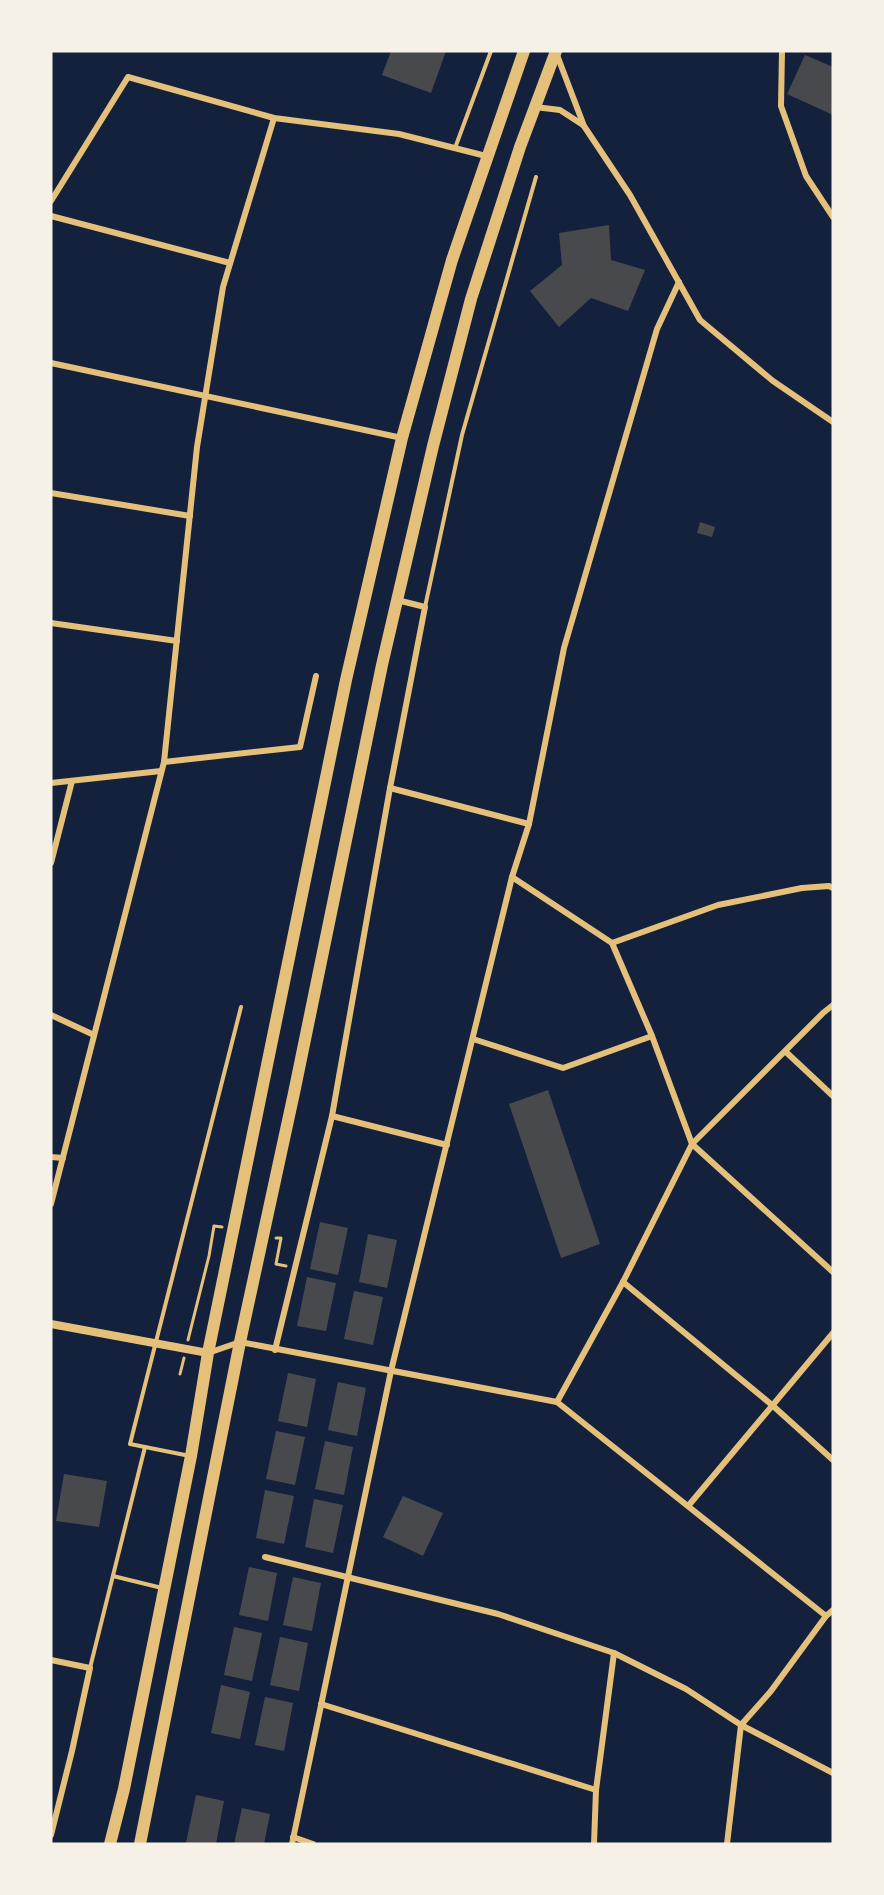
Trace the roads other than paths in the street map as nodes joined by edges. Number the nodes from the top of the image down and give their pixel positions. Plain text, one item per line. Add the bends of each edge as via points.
1 (491, 51) edge
2 (524, 51) edge
3 (556, 51) edge
4 (782, 51) edge
5 (535, 107) junction
6 (274, 118) junction
7 (584, 126) junction
8 (455, 148) junction
9 (486, 156) junction
10 (536, 177) dead end
11 (51, 201) edge
12 (51, 216) edge
13 (833, 217) edge
14 (230, 263) junction
15 (679, 282) junction
16 (51, 363) edge
17 (206, 395) junction
18 (833, 423) edge
19 (402, 438) junction
20 (51, 493) edge
21 (190, 516) junction
22 (397, 600) junction
23 (425, 607) junction
24 (51, 623) edge
25 (177, 640) junction
26 (316, 676) dead end
27 (164, 762) junction
28 (161, 771) junction
29 (72, 781) junction
30 (51, 783) edge
31 (390, 788) junction
32 (529, 824) junction
33 (51, 864) edge
34 (512, 877) junction
35 (833, 888) edge
36 (612, 943) junction
37 (833, 1005) edge
38 (241, 1007) dead end
39 (51, 1015) edge
40 (94, 1035) junction
41 (652, 1036) junction
42 (472, 1039) junction
43 (786, 1052) junction
44 (833, 1096) edge
45 (332, 1116) junction
46 (692, 1144) junction
47 (447, 1145) junction
48 (51, 1157) edge
49 (63, 1158) junction
50 (51, 1204) edge
51 (833, 1272) edge
52 (623, 1282) junction
53 (51, 1324) edge
54 (833, 1333) edge
55 (240, 1342) junction
56 (155, 1343) junction
57 (275, 1350) junction
58 (208, 1353) junction
59 (391, 1371) junction
60 (557, 1402) junction
61 (772, 1405) junction
62 (145, 1447) junction
63 (191, 1456) junction
64 (833, 1460) edge
65 (689, 1505) junction
66 (265, 1557) dead end
67 (113, 1576) junction
68 (348, 1578) junction
69 (164, 1588) junction
70 (833, 1610) edge
71 (826, 1616) junction
72 (614, 1653) junction
73 (51, 1660) edge
74 (90, 1668) junction
75 (321, 1704) junction
76 (741, 1725) junction
77 (833, 1773) edge
78 (596, 1790) junction
79 (51, 1835) edge
80 (292, 1841) edge
81 (110, 1844) edge
82 (140, 1844) edge
83 (313, 1844) edge
84 (594, 1844) edge
85 (727, 1844) edge

1 - 8 lane
2 - 9 highway
3 - 5 highway
3 - 7 street
4 - 13 street via 781,106 806,176
5 - 7 street via 560,111
5 - 22 highway via 471,299
6 - 8 street via 399,134
6 - 11 street via 129,77
6 - 14 street
7 - 15 street via 630,195
8 - 9 street
9 - 19 highway
10 - 23 lane via 462,435
12 - 14 street
14 - 17 street
15 - 18 street via 700,320 773,381
15 - 32 street via 657,329 564,648
16 - 17 street
17 - 19 street
17 - 21 street
19 - 58 highway via 346,680
20 - 21 street
21 - 25 street
22 - 23 street
22 - 55 highway
23 - 31 street
24 - 25 street
25 - 27 street
26 - 27 street via 300,747
27 - 28 street
28 - 29 street
28 - 40 street
29 - 30 street
29 - 33 street
31 - 32 street
31 - 45 street
32 - 34 street
34 - 36 street
34 - 42 street
35 - 36 street via 802,888 718,905
36 - 41 street
37 - 43 street
38 - 56 lane
39 - 40 street
40 - 49 street
41 - 42 street via 563,1068
41 - 46 street
42 - 47 street
43 - 44 street
43 - 46 street
45 - 47 street
45 - 57 street
46 - 51 street
46 - 52 street
47 - 59 street
48 - 49 street
49 - 50 street
52 - 60 street
52 - 61 street
53 - 56 street
54 - 61 street
55 - 57 street
55 - 58 street
55 - 82 highway
56 - 58 street
56 - 62 lane via 130,1444
57 - 59 street
58 - 63 highway
59 - 60 street
59 - 68 street
60 - 65 street
61 - 64 street
61 - 65 street
62 - 63 lane
62 - 67 lane
63 - 69 highway
65 - 71 street
66 - 68 street
67 - 69 lane
67 - 74 lane
68 - 72 street via 498,1614
68 - 75 street
69 - 81 highway
70 - 71 street
71 - 76 street
72 - 76 street via 686,1689
72 - 78 street
73 - 74 street
74 - 79 street
75 - 78 street
75 - 80 street
76 - 77 street
76 - 85 street
78 - 84 street
80 - 83 street

